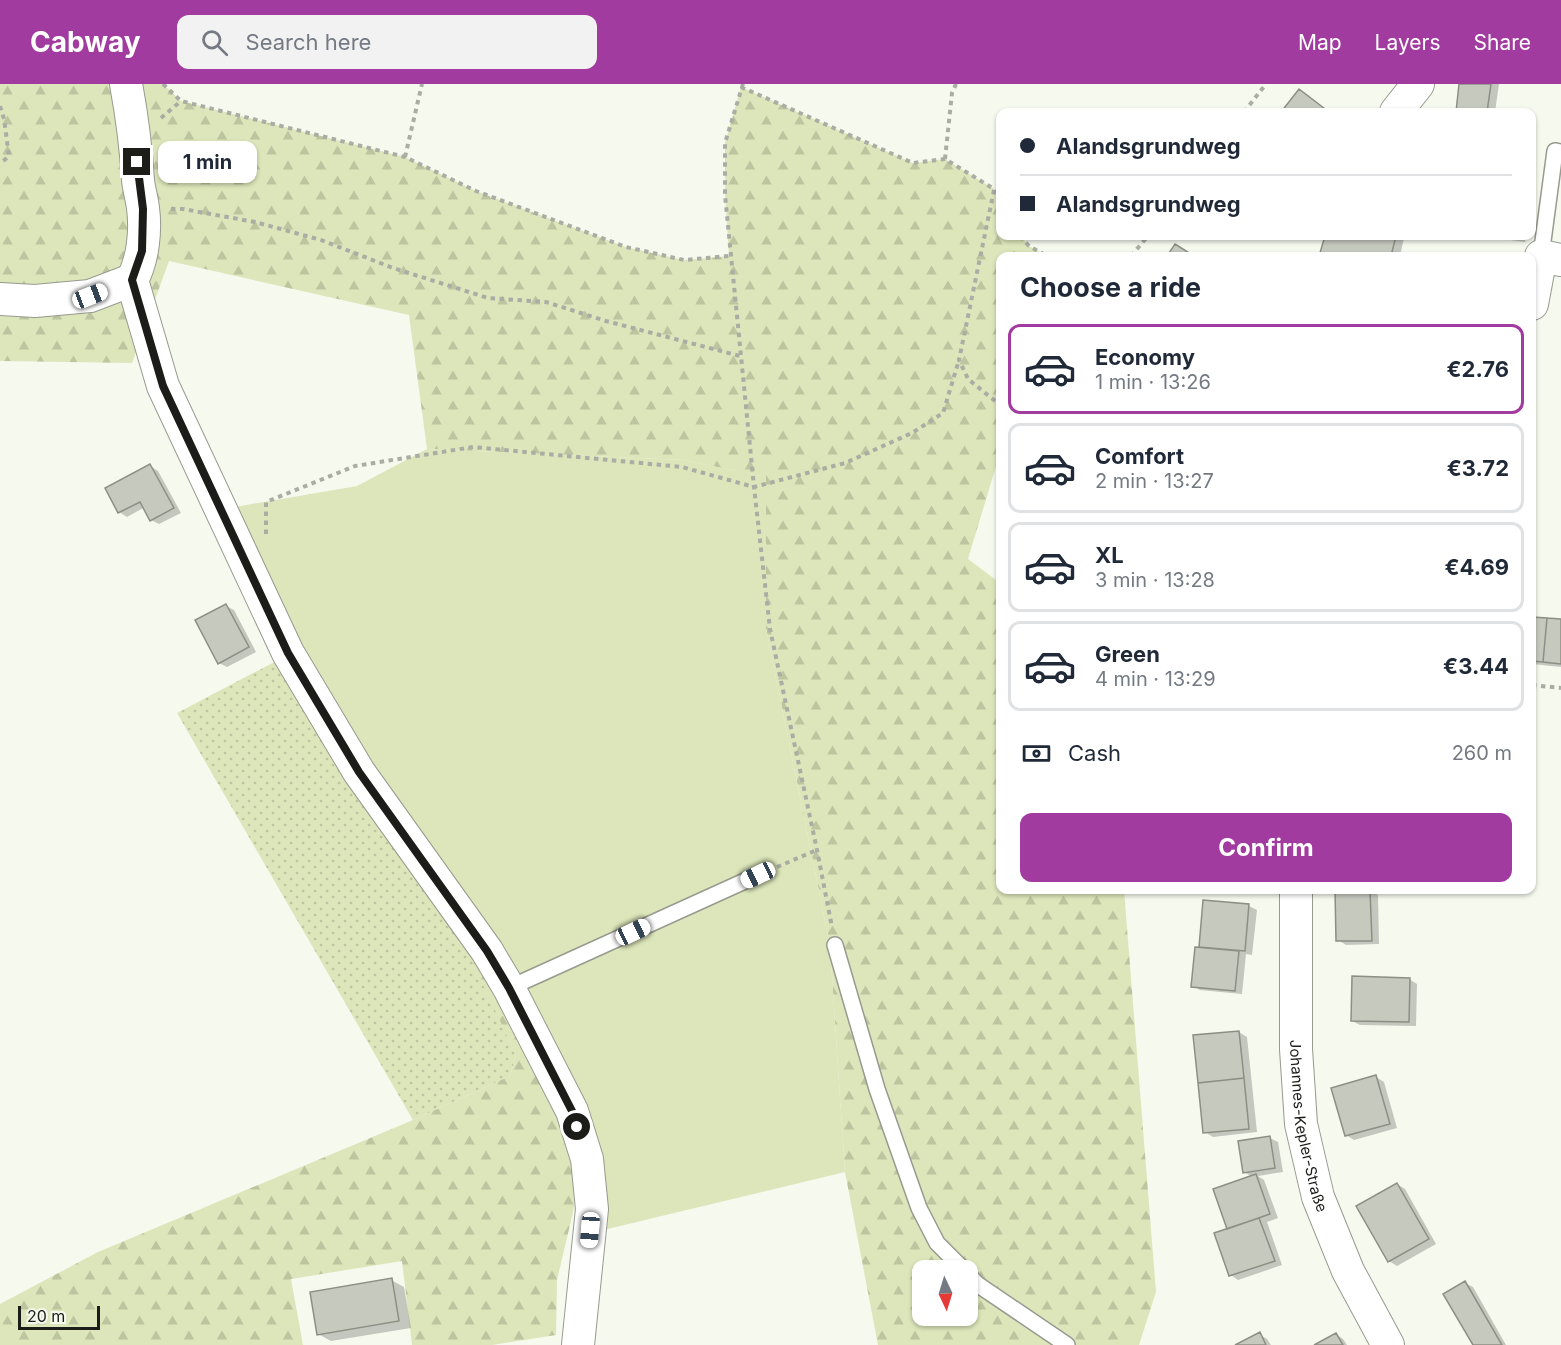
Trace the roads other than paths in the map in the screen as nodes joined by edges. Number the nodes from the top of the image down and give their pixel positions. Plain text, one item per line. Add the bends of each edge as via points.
1 (126, 84) edge
2 (1418, 84) edge
3 (1399, 108) edge
4 (1561, 152) edge
5 (1551, 258) edge
6 (132, 280) junction
7 (1536, 294) edge
8 (0, 299) edge
9 (758, 875) road end
10 (1296, 894) edge
11 (835, 945) road end
12 (509, 988) junction
13 (954, 1260) edge
14 (978, 1285) edge
15 (578, 1345) edge
16 (1067, 1345) edge
17 (1388, 1345) edge

1 - 6 street via 143,209 142,251
2 - 3 street
4 - 5 lane via 1556,152
5 - 7 street
6 - 8 street via 90,296 35,301
6 - 12 street via 163,386 288,653 359,772 487,951
9 - 12 lane
10 - 17 street, Johannes-Kepler-Straße via 1296,1049 1301,1124 1318,1197 1348,1271
11 - 13 lane via 877,1089 919,1208 938,1243
12 - 15 street via 572,1111 587,1159 592,1209
14 - 16 lane

